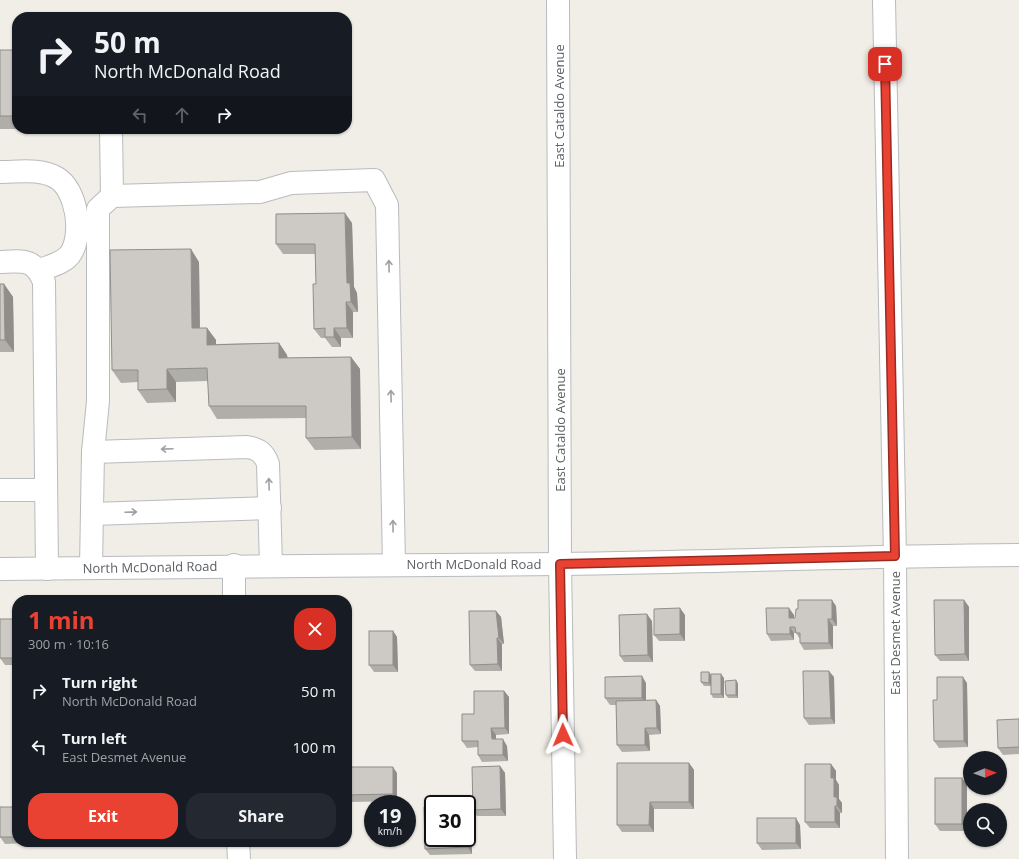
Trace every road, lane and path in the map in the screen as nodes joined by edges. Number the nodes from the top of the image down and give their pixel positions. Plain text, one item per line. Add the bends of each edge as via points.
1 (558, 0) edge
2 (884, 0) edge
3 (111, 134) edge
4 (0, 172) edge
5 (112, 196) junction
6 (0, 262) edge
7 (40, 270) junction
8 (93, 452) junction
9 (0, 490) edge
10 (46, 490) junction
11 (270, 508) junction
12 (92, 514) junction
13 (1019, 555) edge
14 (895, 556) junction
15 (394, 564) junction
16 (560, 564) junction
17 (234, 565) junction
18 (271, 565) junction
19 (91, 568) junction
20 (47, 569) junction
21 (0, 570) edge
22 (234, 595) edge
23 (238, 847) edge
24 (239, 859) edge
25 (565, 859) edge
26 (897, 859) edge

1 - 16 street, East Cataldo Avenue
2 - 14 street, East Desmet Avenue
3 - 5 street
4 - 7 street via 43,172 57,178 69,188 74,202 77,241 71,254 59,263
5 - 8 street via 98,209 98,401
15 -> 5 street via 387,205 374,180 291,183 260,192
6 - 7 street via 20,261
7 - 10 street via 44,282
11 -> 8 street via 268,464 265,454 256,448
8 - 12 street
9 - 10 street
10 - 20 street
12 -> 11 street
11 - 18 street
12 - 19 street
13 - 14 street, North McDonald Road
14 - 16 street, North McDonald Road
14 - 26 street, East Desmet Avenue
15 - 16 street, North McDonald Road
15 - 18 street, North McDonald Road
16 - 25 street, East Cataldo Avenue
17 - 18 street, North McDonald Road
17 - 19 street, North McDonald Road
17 - 22 street
19 - 20 street, North McDonald Road
20 - 21 street, North McDonald Road
23 - 24 street

